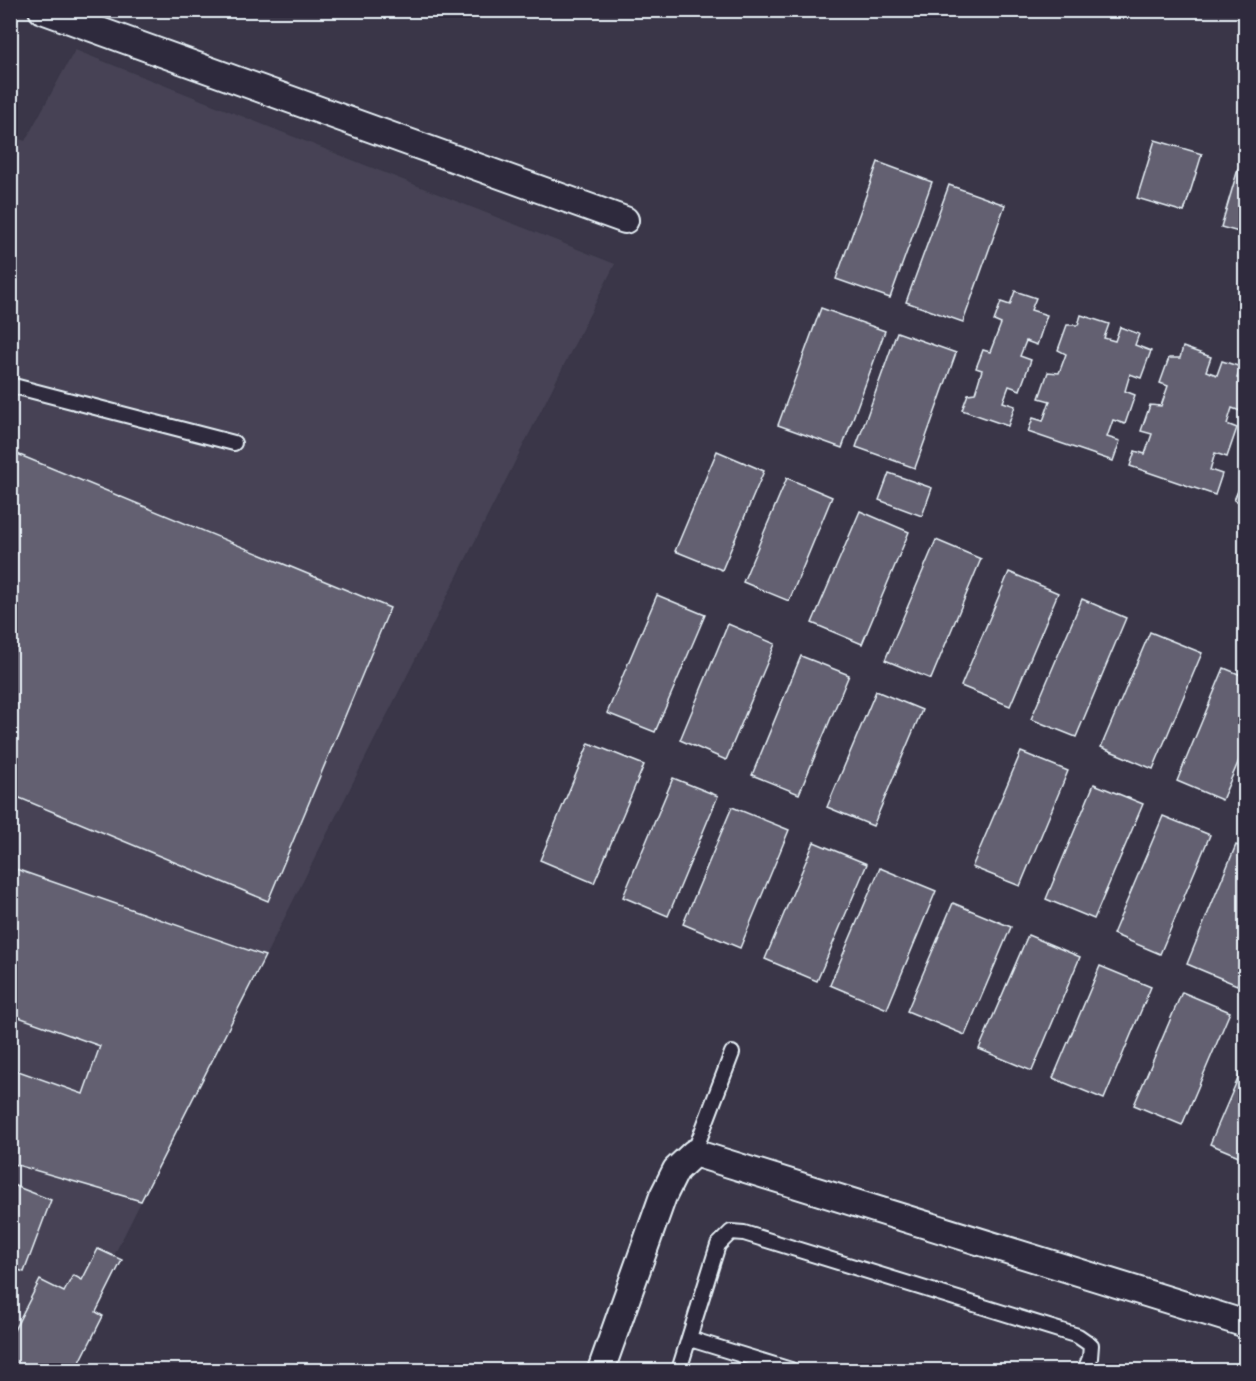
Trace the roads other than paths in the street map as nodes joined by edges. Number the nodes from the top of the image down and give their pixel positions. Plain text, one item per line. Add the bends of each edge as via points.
1 (42, 10) edge
2 (625, 220) dead end
3 (10, 385) edge
4 (234, 443) dead end
5 (732, 1053) dead end
6 (694, 1153) junction
7 (1245, 1324) edge
8 (690, 1339) junction
9 (601, 1371) edge
10 (679, 1371) edge
11 (791, 1371) edge
12 (1084, 1371) edge

1 - 2 street
3 - 4 lane
5 - 6 lane
6 - 7 street
6 - 9 street via 676,1170 663,1196
8 - 10 lane
8 - 11 lane
8 - 12 lane via 718,1245 731,1232 744,1233 1078,1336 1091,1345

